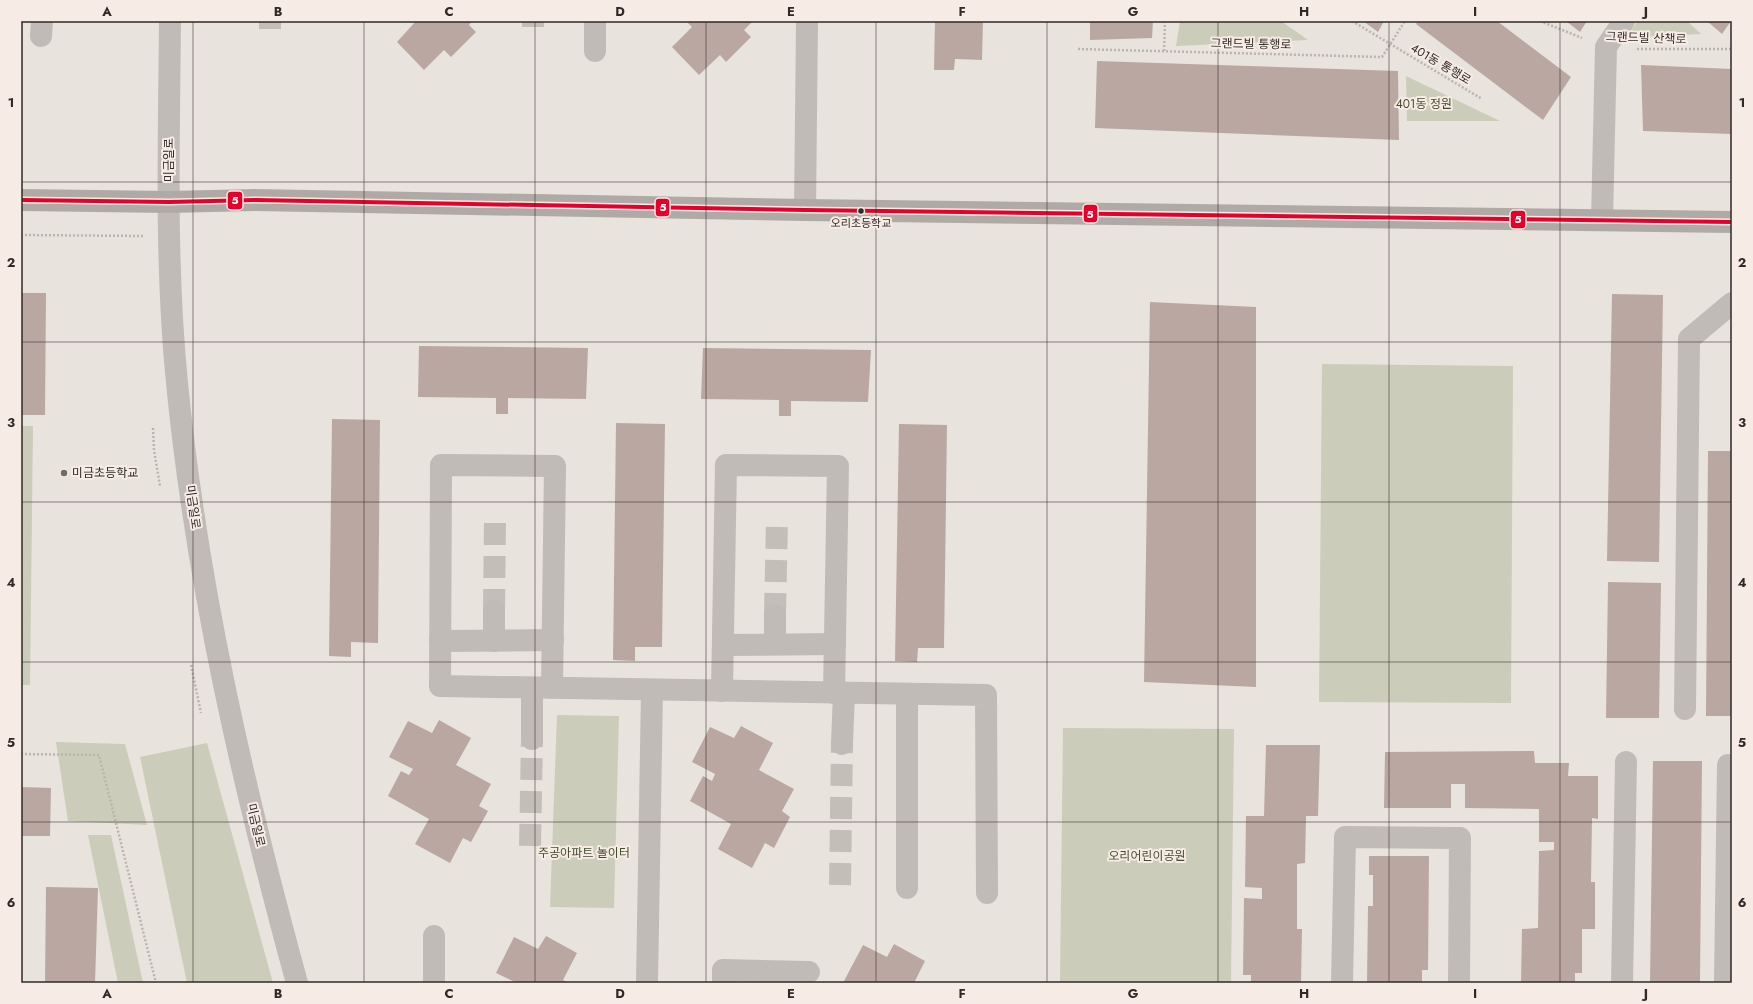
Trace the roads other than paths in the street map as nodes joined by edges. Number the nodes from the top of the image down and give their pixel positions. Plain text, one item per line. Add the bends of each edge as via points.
1 (170, 21) edge
2 (595, 21) edge
3 (807, 21) edge
4 (1624, 21) edge
5 (595, 51) dead end
6 (21, 200) edge
7 (170, 202) junction
8 (805, 210) junction
9 (1602, 220) junction
10 (1732, 222) edge
11 (1732, 303) edge
12 (494, 611) tunnel mouth
13 (775, 614) tunnel mouth
14 (494, 640) junction
15 (553, 640) junction
16 (440, 641) junction
17 (723, 644) junction
18 (775, 644) junction
19 (835, 644) junction
20 (542, 688) junction
21 (652, 690) junction
22 (722, 691) junction
23 (839, 693) junction
24 (907, 694) junction
25 (1685, 709) dead end
26 (532, 739) tunnel mouth
27 (842, 744) tunnel mouth
28 (1626, 762) dead end
29 (1728, 765) dead end
30 (1729, 835) edge
31 (1729, 861) edge
32 (907, 888) dead end
33 (987, 893) dead end
34 (434, 936) dead end
35 (809, 972) dead end
36 (297, 983) edge
37 (434, 983) edge
38 (647, 983) edge
39 (723, 983) edge
40 (1342, 983) edge
41 (1459, 983) edge
42 (1622, 983) edge
43 (1725, 983) edge

1 - 7 street, 미금일로
2 - 5 street
3 - 8 street
4 - 9 street via 1606,47
6 - 7 main road
7 - 8 main road via 255,200
7 - 36 street, 미금일로 via 171,305 177,384 198,540 226,697 266,868
8 - 9 main road
9 - 10 main road
11 - 25 street via 1689,339
12 - 14 street
13 - 18 street
14 - 15 street
14 - 16 street
15 - 16 street via 555,466 441,465
15 - 20 street
16 - 20 street via 440,686
17 - 18 street
17 - 19 street via 726,465 838,466
17 - 22 street
18 - 19 street
19 - 23 street
20 - 21 street
20 - 26 street
21 - 22 street
21 - 38 street
22 - 23 street
23 - 24 street
23 - 27 street
24 - 32 street
24 - 33 street via 986,695
28 - 42 street
29 - 30 street
30 - 31 street
31 - 43 street
34 - 37 street
35 - 39 street via 724,970
40 - 41 street via 1345,837 1460,838

